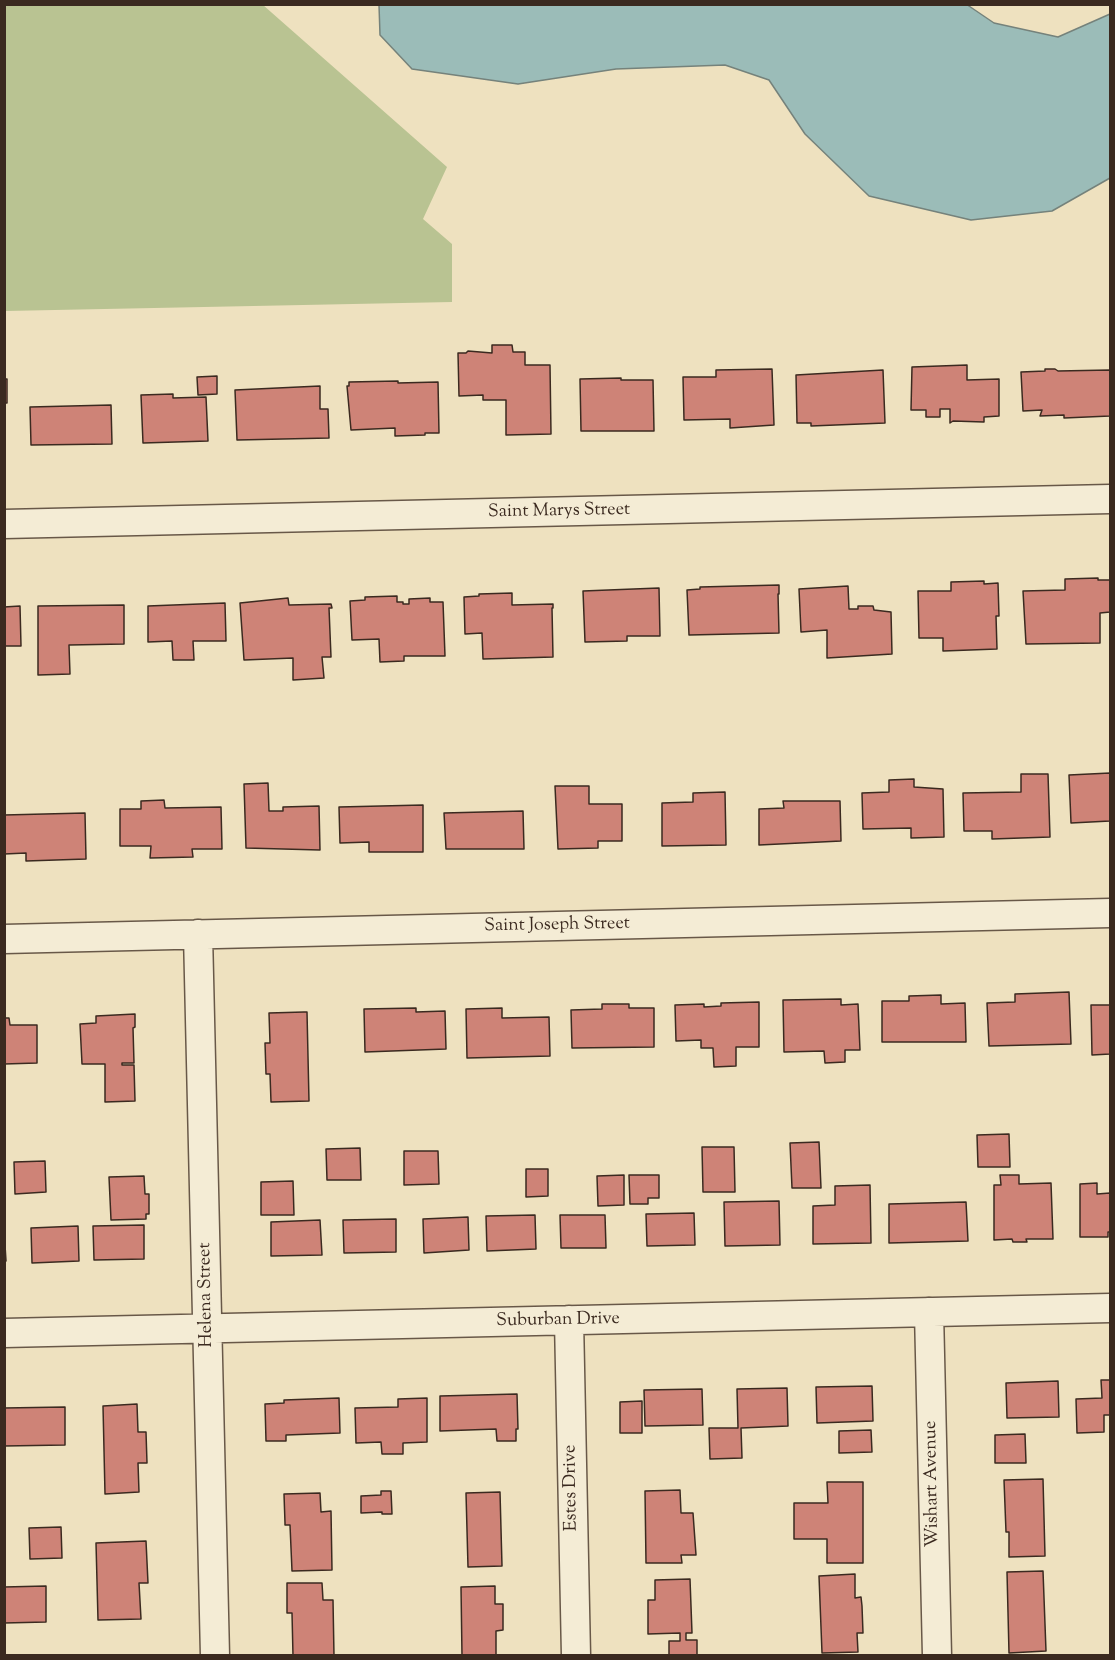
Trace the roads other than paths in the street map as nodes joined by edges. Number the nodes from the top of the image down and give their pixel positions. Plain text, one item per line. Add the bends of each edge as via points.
1 (1110, 499) edge
2 (6, 524) edge
3 (1110, 913) edge
4 (198, 934) junction
5 (4, 939) edge
6 (1110, 1308) edge
7 (929, 1312) junction
8 (568, 1320) junction
9 (208, 1329) junction
10 (4, 1333) edge
11 (215, 1656) edge
12 (576, 1656) edge
13 (937, 1656) edge

1 - 2 street, Saint Marys Street
3 - 4 street, Saint Joseph Street
4 - 5 street, Saint Joseph Street
4 - 9 street, Helena Street
6 - 7 street, Suburban Drive
7 - 8 street, Suburban Drive
7 - 13 street, Wishart Avenue
8 - 9 street, Suburban Drive
8 - 12 street, Estes Drive
9 - 10 street, Suburban Drive
9 - 11 street, Helena Street

